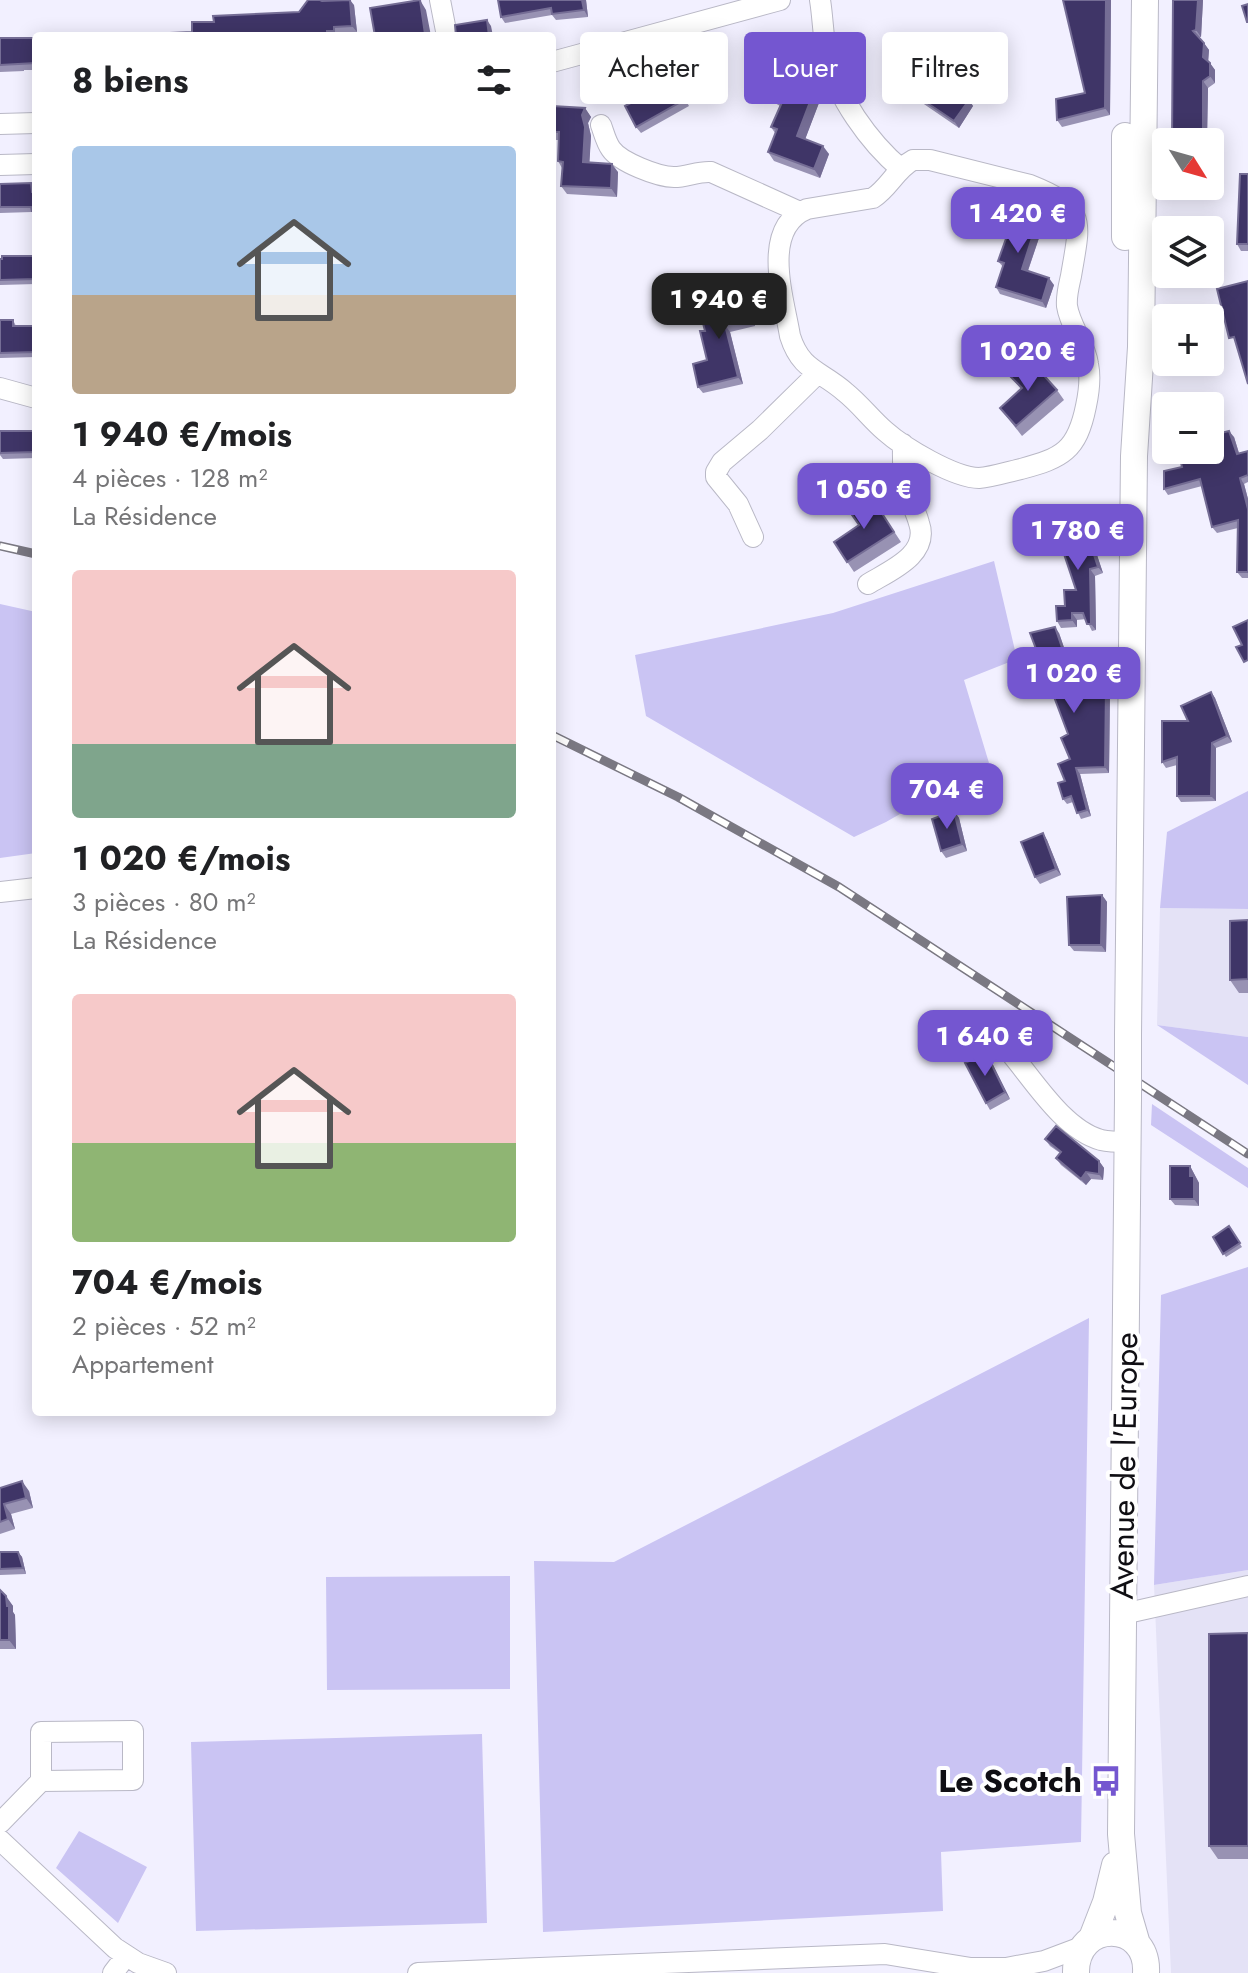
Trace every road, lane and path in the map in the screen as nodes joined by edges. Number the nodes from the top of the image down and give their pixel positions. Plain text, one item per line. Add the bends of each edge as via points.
1 (440, 0) edge
2 (780, 0) edge
3 (820, 0) edge
4 (1128, 0) edge
5 (1145, 0) edge
6 (446, 32) edge
7 (556, 61) edge
8 (32, 123) edge
9 (0, 124) edge
10 (601, 125) dead end
11 (32, 164) edge
12 (0, 165) edge
13 (901, 169) junction
14 (800, 212) junction
15 (818, 373) junction
16 (0, 388) edge
17 (32, 397) edge
18 (903, 444) junction
19 (1134, 456) junction
20 (753, 537) dead end
21 (868, 584) dead end
22 (32, 888) edge
23 (0, 892) edge
24 (1013, 1056) dead end
25 (1127, 1142) junction
26 (1248, 1586) edge
27 (1123, 1614) junction
28 (41, 1781) junction
29 (0, 1823) edge
30 (1121, 1834) junction
31 (0, 1840) edge
32 (1088, 1942) junction
33 (1137, 1944) junction
34 (120, 1965) edge
35 (1006, 1968) junction
36 (607, 1969) edge
37 (1153, 1972) edge
38 (166, 1973) edge
39 (418, 1973) edge
40 (1030, 1973) edge
41 (1076, 1973) edge

1 - 6 street
2 - 7 street
3 - 13 street via 826,52 837,85 863,128
4 - 19 main road via 1124,228
5 - 19 main road via 1141,347
8 - 9 street
10 - 14 street via 614,153 631,163 672,177 711,172
11 - 12 street
13 - 14 street via 873,198
13 - 18 street via 913,160 930,160 1030,185 1070,208 1078,235 1067,308 1086,354 1090,381 1075,438 1049,461 970,478
14 - 15 street via 787,225 778,256 790,336 804,363
15 - 18 street
15 - 20 street via 716,472
16 - 17 street
18 - 21 street via 906,488 921,542 905,561
19 - 25 main road, Avenue de l'Europe, bridge
22 - 23 street
24 - 25 street via 1078,1129 1099,1140
25 - 27 main road, Avenue de l'Europe
26 - 27 street
27 - 30 main road, Avenue de l'Europe
28 - 28 street via 133,1780 133,1731 41,1732
28 - 29 street
30 - 32 main road, Avenue de l'Europe via 1106,1902
30 - 33 main road, Avenue de l'Europe via 1128,1913
31 - 34 street via 102,1937
32 - 33 main road via 1114,1933
32 - 35 street via 1044,1961
32 - 41 main road, Avenue de l'Europe
33 - 37 main road, Avenue de l'Europe
34 - 38 street
35 - 36 street via 971,1968 885,1954
35 - 40 street
36 - 39 street

